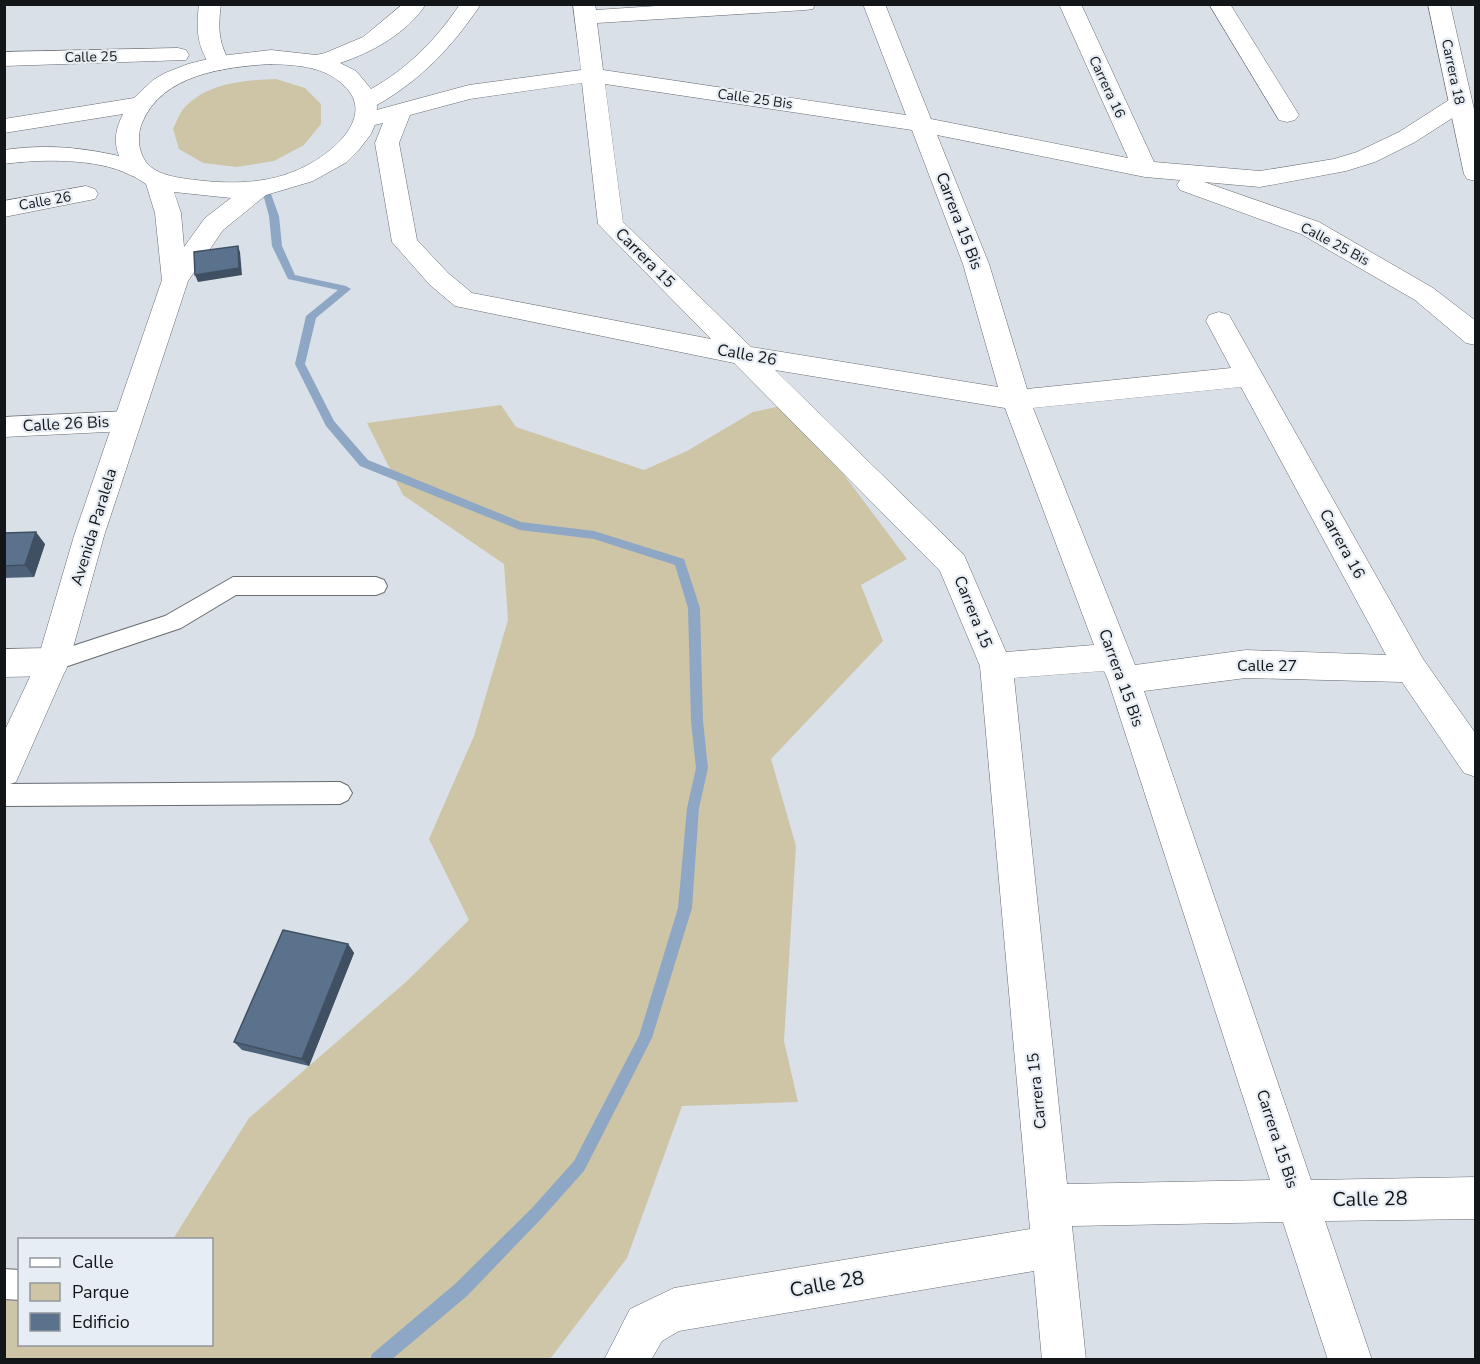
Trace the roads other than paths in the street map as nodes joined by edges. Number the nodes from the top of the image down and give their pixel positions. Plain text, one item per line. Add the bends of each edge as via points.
1 (210, 4) edge
2 (416, 4) edge
3 (471, 4) edge
4 (805, 4) edge
5 (874, 4) edge
6 (1070, 4) edge
7 (1219, 4) edge
8 (1439, 4) edge
9 (584, 11) edge
10 (206, 29) junction
11 (178, 55) junction
12 (4, 59) edge
13 (316, 62) junction
14 (220, 63) junction
15 (592, 75) junction
16 (173, 78) junction
17 (1460, 103) junction
18 (142, 105) junction
19 (367, 110) junction
20 (400, 110) junction
21 (1287, 115) dead end
22 (921, 124) junction
23 (4, 126) edge
24 (4, 157) edge
25 (1145, 169) junction
26 (148, 174) junction
27 (1476, 174) edge
28 (258, 189) junction
29 (86, 194) dead end
30 (4, 209) edge
31 (176, 280) junction
32 (1219, 321) dead end
33 (1476, 336) edge
34 (742, 355) junction
35 (1250, 376) junction
36 (1016, 400) junction
37 (128, 421) junction
38 (4, 427) edge
39 (376, 586) dead end
40 (53, 662) junction
41 (4, 663) edge
42 (996, 666) junction
43 (1119, 668) junction
44 (1411, 669) junction
45 (1476, 762) edge
46 (4, 771) edge
47 (340, 793) dead end
48 (4, 795) edge
49 (1476, 1198) edge
50 (1297, 1200) junction
51 (1048, 1205) junction
52 (1051, 1247) junction
53 (626, 1359) edge
54 (1064, 1359) edge
55 (1350, 1359) edge

1 - 10 street
2 - 13 street via 378,38 355,51
3 - 19 street via 435,51
4 - 9 street
5 - 22 street, Carrera 15 Bis
6 - 25 street, Carrera 16
7 - 21 street
8 - 17 street, Carrera 18
9 - 15 street, Carrera 15
10 - 11 street
10 - 14 street via 211,52
11 - 12 street, Calle 25
11 - 16 street
13 - 14 street via 271,57
13 - 19 street via 349,77
14 - 16 street
15 - 20 street, Calle 25 Bis via 469,92
15 - 22 street, Calle 25 Bis
15 - 34 street, Carrera 15 via 611,224
16 - 18 street
17 - 25 street, Calle 25 Bis via 1407,137 1337,166 1260,179
17 - 27 street, Carrera 18
18 - 23 street
18 - 26 street, Avenida Paralela via 133,115 126,140 129,156
19 - 20 street, Calle 25 Bis
19 - 28 street via 355,140 341,155 301,177
20 - 34 street, Calle 26 via 387,143 405,242 464,300
22 - 25 street, Calle 25 Bis
22 - 36 street, Carrera 15 Bis via 976,264
24 - 26 street via 52,152 86,154
25 - 33 street, Calle 25 Bis via 1310,228 1424,294
26 - 28 street via 202,189
26 - 31 street, Avenida Paralela via 168,213
28 - 31 street, Avenida Paralela via 214,224
29 - 30 street, Calle 26
31 - 37 street, Avenida Paralela
32 - 35 street, Carrera 16
34 - 36 street, Calle 26
34 - 42 street, Carrera 15 via 953,564
35 - 36 street, Calle 26
35 - 44 street, Carrera 16
36 - 43 street, Carrera 15 Bis
37 - 38 street, Calle 26 Bis
37 - 40 street, Avenida Paralela via 89,536
39 - 40 lane via 233,586 172,622
40 - 41 street
40 - 46 street, Avenida Paralela
42 - 43 street, Calle 27
42 - 51 street, Carrera 15
43 - 44 street, Calle 27 via 1246,664
43 - 50 street, Carrera 15 Bis
44 - 45 street, Carrera 16
47 - 48 lane
49 - 50 street, Calle 28
50 - 51 street, Calle 28
50 - 55 street, Carrera 15 Bis
51 - 52 street, Carrera 15
52 - 53 street, Calle 28 via 674,1310 646,1325
52 - 54 street, Carrera 15

